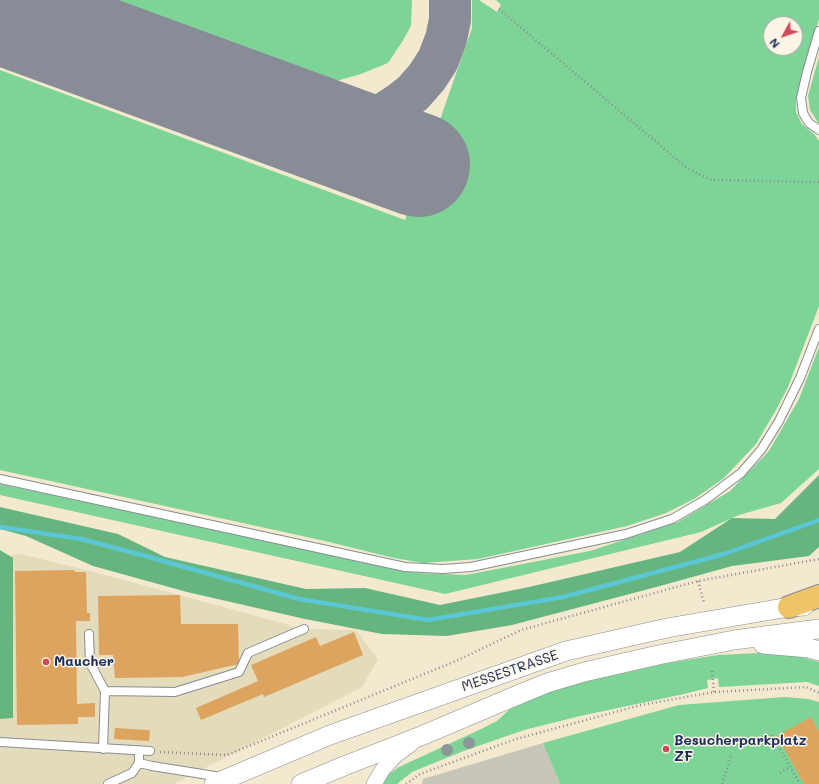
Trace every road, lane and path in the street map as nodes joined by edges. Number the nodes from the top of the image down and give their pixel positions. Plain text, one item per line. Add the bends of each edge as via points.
1 (499, 9) dead end
2 (819, 31) edge
3 (809, 123) junction
4 (819, 130) edge
5 (819, 136) edge
6 (819, 182) edge
7 (819, 330) edge
8 (0, 479) edge
9 (819, 559) edge
10 (698, 581) junction
11 (819, 596) edge
12 (704, 603) dead end
13 (819, 605) edge
14 (789, 607) junction
15 (304, 629) dead end
16 (819, 629) edge
17 (89, 634) dead end
18 (734, 640) junction
19 (819, 651) edge
20 (712, 671) dead end
21 (105, 691) junction
22 (714, 692) junction
23 (819, 693) edge
24 (772, 735) dead end
25 (421, 736) junction
26 (0, 742) edge
27 (103, 749) junction
28 (139, 751) junction
29 (150, 751) joint
30 (732, 754) dead end
31 (139, 763) junction
32 (790, 767) junction
33 (780, 773) dead end
34 (221, 781) edge
35 (108, 784) edge
36 (301, 784) edge
37 (374, 784) edge
38 (406, 784) edge
39 (722, 784) edge
40 (800, 784) edge

1 - 6 path via 687,168 711,180
2 - 3 lane via 801,98 803,113
3 - 4 lane
3 - 5 lane
7 - 8 lane via 800,378 779,421 761,450 741,473 705,500 672,519 626,534 471,567 405,567
9 - 10 path
10 - 12 path
10 - 29 path via 520,630 456,661 227,755
11 - 14 main road
13 - 14 street, MESSESTRASSE
14 - 34 street, MESSESTRASSE via 667,628 566,651 330,735
15 - 21 lane via 248,653 239,672 176,692
16 - 18 street, MESSESTRASSE
17 - 21 lane via 90,663
18 - 19 street
18 - 25 street, MESSESTRASSE via 584,672 547,683
20 - 22 path
21 - 27 lane
22 - 23 path via 806,687
22 - 38 path via 641,704 516,739 420,774
24 - 32 path
25 - 36 street, MESSESTRASSE
25 - 37 street via 387,764
26 - 27 lane
27 - 28 lane
28 - 29 lane
28 - 31 lane
30 - 39 path
31 - 34 lane
31 - 35 lane via 132,773
32 - 33 path
32 - 40 path

